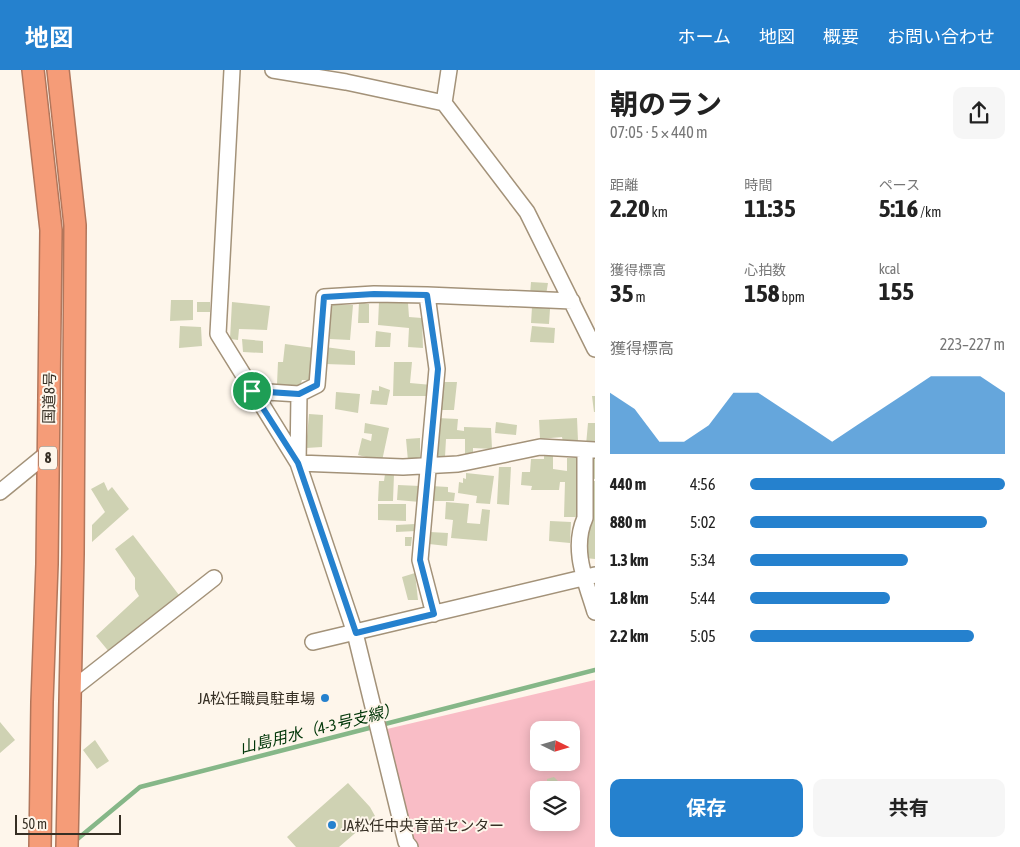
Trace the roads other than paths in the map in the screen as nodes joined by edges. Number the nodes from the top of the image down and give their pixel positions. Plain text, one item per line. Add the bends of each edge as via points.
1 (33, 70) edge
2 (58, 70) edge
3 (232, 70) edge
4 (273, 70) edge
5 (449, 70) edge
6 (444, 103) junction
7 (427, 295) junction
8 (572, 301) junction
9 (595, 349) edge
10 (252, 391) junction
11 (299, 394) junction
12 (590, 450) edge
13 (48, 452) junction
14 (298, 463) junction
15 (428, 465) junction
16 (0, 492) edge
17 (590, 576) edge
18 (214, 578) dead end
19 (595, 612) edge
20 (434, 614) junction
21 (356, 633) junction
22 (313, 642) dead end
23 (70, 692) junction
24 (66, 841) edge
25 (40, 847) edge
26 (410, 847) edge

1 - 13 highway, 国道8号 / 8 via 51,230
2 - 23 highway, 国道8号 / 8 via 75,225
3 - 10 street via 218,334
4 - 6 street
5 - 6 street
6 - 8 street via 527,212
7 - 8 street
7 - 11 street via 324,297 317,385
7 - 15 street via 438,369
8 - 9 street
10 - 11 street
10 - 14 street
11 - 14 street
12 - 15 street via 540,448 458,464
12 - 17 street via 579,561
13 - 16 street
13 - 25 highway, 国道8号 / 8
14 - 15 street
14 - 21 street
15 - 20 street via 420,560
17 - 19 street
17 - 20 street
18 - 23 street
20 - 21 street
21 - 22 street
21 - 26 street
23 - 24 highway, 国道8号 / 8

